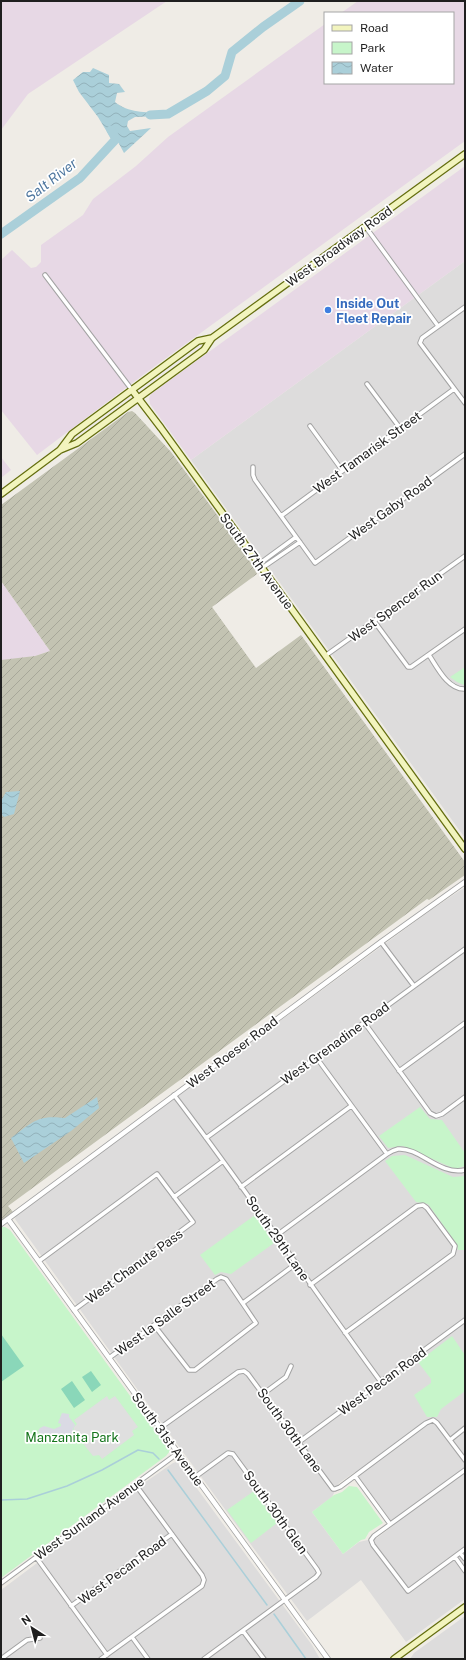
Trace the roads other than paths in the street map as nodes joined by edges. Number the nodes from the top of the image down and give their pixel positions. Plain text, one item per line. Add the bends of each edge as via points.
1 (465, 154) edge
2 (365, 226) junction
3 (45, 275) dead end
4 (465, 307) edge
5 (438, 326) junction
6 (212, 338) junction
7 (367, 384) dead end
8 (454, 389) junction
9 (132, 390) junction
10 (138, 398) junction
11 (465, 403) edge
12 (310, 426) dead end
13 (400, 428) junction
14 (60, 450) junction
15 (465, 454) edge
16 (253, 467) dead end
17 (342, 470) junction
18 (1, 494) edge
19 (281, 516) junction
20 (296, 537) junction
21 (300, 542) junction
22 (465, 556) edge
23 (261, 566) junction
24 (374, 621) junction
25 (465, 629) edge
26 (429, 655) junction
27 (325, 656) junction
28 (465, 689) edge
29 (465, 849) edge
30 (465, 882) edge
31 (381, 942) junction
32 (465, 949) edge
33 (414, 986) junction
34 (364, 1022) junction
35 (465, 1023) edge
36 (316, 1057) junction
37 (399, 1071) junction
38 (174, 1095) junction
39 (465, 1098) edge
40 (351, 1106) junction
41 (206, 1138) junction
42 (387, 1154) junction
43 (223, 1161) junction
44 (465, 1170) edge
45 (242, 1187) junction
46 (174, 1197) junction
47 (8, 1218) junction
48 (1, 1224) edge
49 (277, 1235) junction
50 (39, 1261) junction
51 (297, 1263) junction
52 (310, 1285) junction
53 (243, 1303) junction
54 (74, 1310) junction
55 (465, 1320) edge
56 (154, 1325) junction
57 (346, 1333) junction
58 (109, 1358) junction
59 (291, 1366) dead end
60 (381, 1382) junction
61 (263, 1394) junction
62 (160, 1428) junction
63 (465, 1428) edge
64 (450, 1440) junction
65 (299, 1442) junction
66 (178, 1453) junction
67 (465, 1460) edge
68 (465, 1470) edge
69 (354, 1476) junction
70 (195, 1477) junction
71 (136, 1484) junction
72 (390, 1524) junction
73 (172, 1534) junction
74 (465, 1549) edge
75 (460, 1553) junction
76 (36, 1557) junction
77 (455, 1557) junction
78 (465, 1559) edge
79 (465, 1571) edge
80 (1, 1583) edge
81 (285, 1600) junction
82 (71, 1606) junction
83 (465, 1607) edge
84 (243, 1631) junction
85 (132, 1637) junction
86 (40, 1638) dead end
87 (107, 1655) junction
88 (1, 1659) edge
89 (101, 1659) edge
90 (148, 1659) edge
91 (204, 1659) edge
92 (264, 1659) edge
93 (328, 1659) edge
94 (394, 1659) edge

1 - 2 main road, West Broadway Road
2 - 5 street
2 - 6 main road, West Broadway Road
3 - 9 street, South 27th Avenue
4 - 5 street
5 - 8 street via 422,338 420,343
6 - 9 main road, West Broadway Road via 198,341
6 - 10 main road, West Broadway Road via 204,350
7 - 13 street
8 - 11 street
8 - 13 street, West Tamarisk Street
9 - 10 main road, South 27th Avenue
9 - 14 main road, West Broadway Road via 72,434
10 - 14 main road, West Broadway Road via 77,443
10 - 23 main road, South 27th Avenue
12 - 17 street
13 - 17 street, West Tamarisk Street
14 - 18 main road, West Broadway Road
15 - 21 street, West Gaby Road via 315,563
16 - 19 street via 255,480
17 - 19 street, West Tamarisk Street
19 - 20 street
20 - 21 street
20 - 23 street
21 - 23 street
22 - 24 street, West Spencer Run
23 - 27 main road, South 27th Avenue
24 - 26 street via 408,667
24 - 27 street, West Spencer Run
25 - 26 street
26 - 28 street via 451,684 459,689
27 - 29 main road, South 27th Avenue
30 - 31 street, West Roeser Road
31 - 33 street
31 - 38 street, West Roeser Road
32 - 33 street, West Grenadine Road
33 - 34 street, West Grenadine Road
34 - 36 street, West Grenadine Road
34 - 37 street
35 - 37 street
36 - 40 street
36 - 41 street, West Grenadine Road
37 - 39 street via 430,1113 436,1116
38 - 41 street, South 29th Lane
38 - 47 street, West Roeser Road
40 - 42 street
40 - 45 street
41 - 43 street, South 29th Lane
42 - 44 street via 398,1149 408,1150 448,1170
42 - 49 street
43 - 45 street, South 29th Lane
43 - 46 street
45 - 49 street, South 29th Lane
46 - 50 street via 157,1174
46 - 54 street, West Chanute Pass via 193,1222
47 - 48 street, West Roeser Road
47 - 50 street, South 31st Avenue
49 - 51 street, South 29th Lane
50 - 54 street, South 31st Avenue
51 - 52 street, South 29th Lane
51 - 53 street
52 - 57 street, South 29th Lane
52 - 57 street via 417,1206 423,1205 427,1208 455,1246 453,1254
53 - 56 street, West la Salle Street via 226,1279 221,1277
53 - 56 street via 256,1323 195,1370 189,1370
54 - 58 street, South 31st Avenue
55 - 60 street, West Pecan Road
56 - 58 street, West la Salle Street
57 - 60 street, South 29th Lane
58 - 62 street, South 31st Avenue
59 - 61 street via 286,1377
60 - 65 street, West Pecan Road
61 - 62 street, South 30th Lane via 248,1374 244,1371 238,1372
61 - 65 street, South 30th Lane
62 - 66 street, South 31st Avenue
63 - 64 street
64 - 67 street
64 - 69 street via 433,1420
65 - 69 street, South 30th Lane via 335,1489
66 - 70 street, South 31st Avenue
66 - 71 street, West Sunland Avenue
68 - 72 street
69 - 72 street
70 - 81 street, South 31st Avenue
70 - 81 street, South 30th Glen via 231,1452 317,1569 319,1573 316,1577
71 - 73 street
71 - 76 street, West Sunland Avenue
72 - 77 street via 371,1540 408,1591
73 - 82 street, West Pecan Road
73 - 85 street via 202,1575 202,1586
74 - 75 street
75 - 77 street
75 - 78 street
76 - 80 street, West Sunland Avenue
76 - 82 street
77 - 79 street
81 - 84 street
81 - 93 street, South 31st Avenue
82 - 87 street
83 - 94 main road
84 - 91 street
84 - 92 street
85 - 87 street
85 - 90 street
86 - 88 street via 27,1640
87 - 89 street

